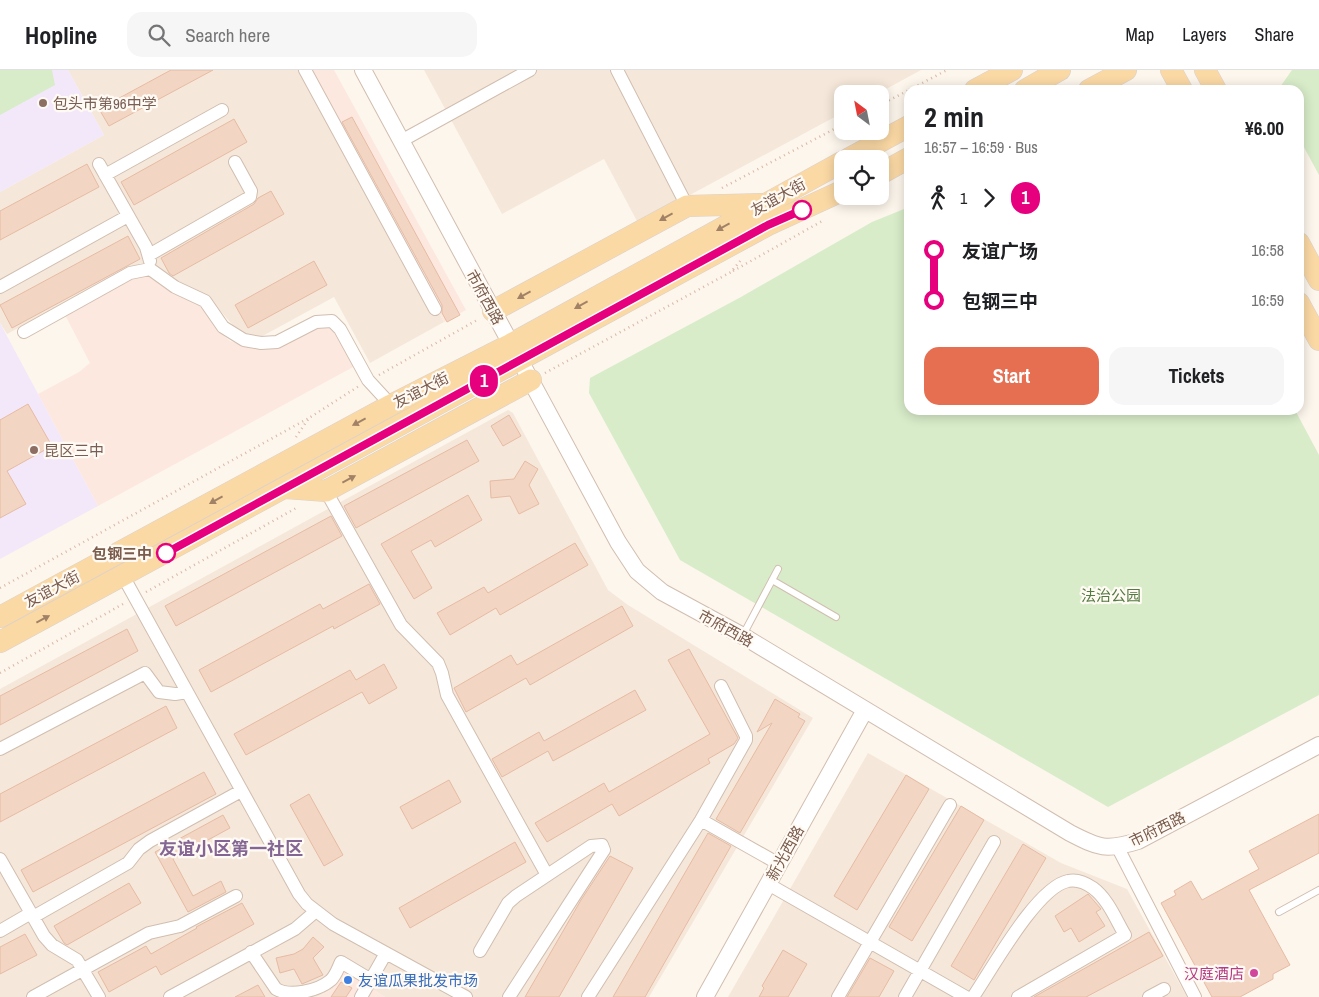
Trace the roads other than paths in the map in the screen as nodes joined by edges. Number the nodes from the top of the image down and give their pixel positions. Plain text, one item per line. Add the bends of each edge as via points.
1 (305, 70) edge
2 (363, 70) edge
3 (530, 70) edge
4 (618, 70) edge
5 (1012, 70) edge
6 (1060, 70) edge
7 (1126, 70) edge
8 (1171, 70) edge
9 (1205, 70) edge
10 (984, 85) edge
11 (1034, 85) edge
12 (1098, 85) edge
13 (1179, 85) edge
14 (1213, 85) edge
15 (222, 110) dead end
16 (904, 129) edge
17 (401, 141) junction
18 (865, 150) edge
19 (904, 161) edge
20 (235, 162) dead end
21 (834, 166) edge
22 (889, 170) edge
23 (904, 171) edge
24 (889, 172) edge
25 (834, 202) edge
26 (765, 204) junction
27 (687, 206) junction
28 (128, 216) junction
29 (1304, 252) edge
30 (149, 255) junction
31 (150, 269) junction
32 (1319, 280) edge
33 (0, 287) edge
34 (436, 309) dead end
35 (493, 311) junction
36 (1304, 312) edge
37 (24, 332) dead end
38 (1319, 340) edge
39 (516, 352) junction
40 (531, 380) junction
41 (392, 405) junction
42 (286, 488) junction
43 (326, 491) junction
44 (778, 569) dead end
45 (123, 576) junction
46 (772, 580) junction
47 (0, 617) edge
48 (836, 617) dead end
49 (743, 636) junction
50 (0, 642) edge
51 (721, 686) dead end
52 (187, 692) junction
53 (865, 710) junction
54 (1319, 744) edge
55 (0, 749) edge
56 (241, 791) junction
57 (950, 805) dead end
58 (701, 820) junction
59 (994, 842) dead end
60 (1118, 848) junction
61 (0, 859) edge
62 (779, 864) junction
63 (546, 876) junction
64 (768, 884) junction
65 (1319, 890) edge
66 (236, 896) dead end
67 (316, 911) junction
68 (1279, 912) dead end
69 (32, 915) junction
70 (0, 931) edge
71 (869, 942) junction
72 (251, 952) junction
73 (480, 952) dead end
74 (386, 953) junction
75 (83, 970) junction
76 (920, 970) junction
77 (371, 980) junction
78 (1164, 989) dead end
79 (462, 996) edge
80 (33, 997) edge
81 (100, 997) edge
82 (170, 997) edge
83 (361, 997) edge
84 (509, 997) edge
85 (588, 997) edge
86 (705, 997) edge
87 (838, 997) edge
88 (905, 997) edge
89 (966, 997) edge
90 (973, 997) edge
91 (1018, 997) edge
92 (1149, 997) edge
93 (1195, 997) edge

1 - 34 street
2 - 17 street, 市府西路
3 - 17 street
4 - 27 street
5 - 10 main road
6 - 11 main road
7 - 12 main road
8 - 13 main road
9 - 14 main road
15 - 28 street via 102,169
16 - 18 main road
17 - 35 street, 市府西路
19 - 22 main road
20 - 30 street via 251,191 250,197
21 - 26 main road, 友谊大街
23 - 24 main road
25 - 39 main road, 友谊大街 via 768,225
26 - 27 main road
26 -> 39 main road, 友谊大街
27 -> 35 main road
28 - 30 street
28 - 33 street
29 - 32 main road
30 - 31 street
31 - 37 street via 130,273
31 - 41 street via 205,301 223,327 244,340 277,342 316,322 332,322 343,334 368,380
35 - 39 street, 市府西路
36 - 38 main road
39 - 40 street, 市府西路
39 - 41 main road, 友谊大街
39 - 42 main road, 友谊大街
43 -> 40 main road
40 - 49 street, 市府西路 via 618,542 637,571 675,600
41 -> 47 main road, 友谊大街
42 - 43 main road
42 - 45 main road, 友谊大街
43 - 63 street via 398,620 438,663 447,695
44 - 46 lane
50 -> 45 main road, 友谊大街
45 - 52 street
46 - 48 lane
46 - 49 lane
49 - 53 street, 市府西路
51 - 58 street via 746,740
52 - 55 street via 160,692 145,673
52 - 56 street
53 - 60 street, 市府西路 via 1070,833 1096,846
53 - 62 street, 新光西路
54 - 60 street, 市府西路 via 1138,841
56 - 67 street via 291,882
56 - 69 street via 150,841 128,863
57 - 71 street
58 - 62 street
58 - 85 street
59 - 76 street
60 - 93 street
61 - 69 street
62 - 64 street, 新光西路
63 - 73 street via 508,903
63 - 84 street via 590,846 597,844 603,847
64 - 71 street
64 - 86 street, 新光西路
65 - 68 lane
66 - 75 street via 180,926 149,934
67 - 72 street via 299,926
67 - 74 street
69 - 70 street
69 - 75 street via 48,940 77,960
71 - 76 street
71 - 87 street
72 - 77 street via 280,993 300,995 329,981 341,962
72 - 82 street
74 - 77 street
74 - 79 street
75 - 80 street
75 - 81 street
76 - 88 street
76 - 89 street
77 - 83 street
78 - 92 street
90 - 91 street via 1047,892 1074,880 1092,888 1108,905 1125,935

